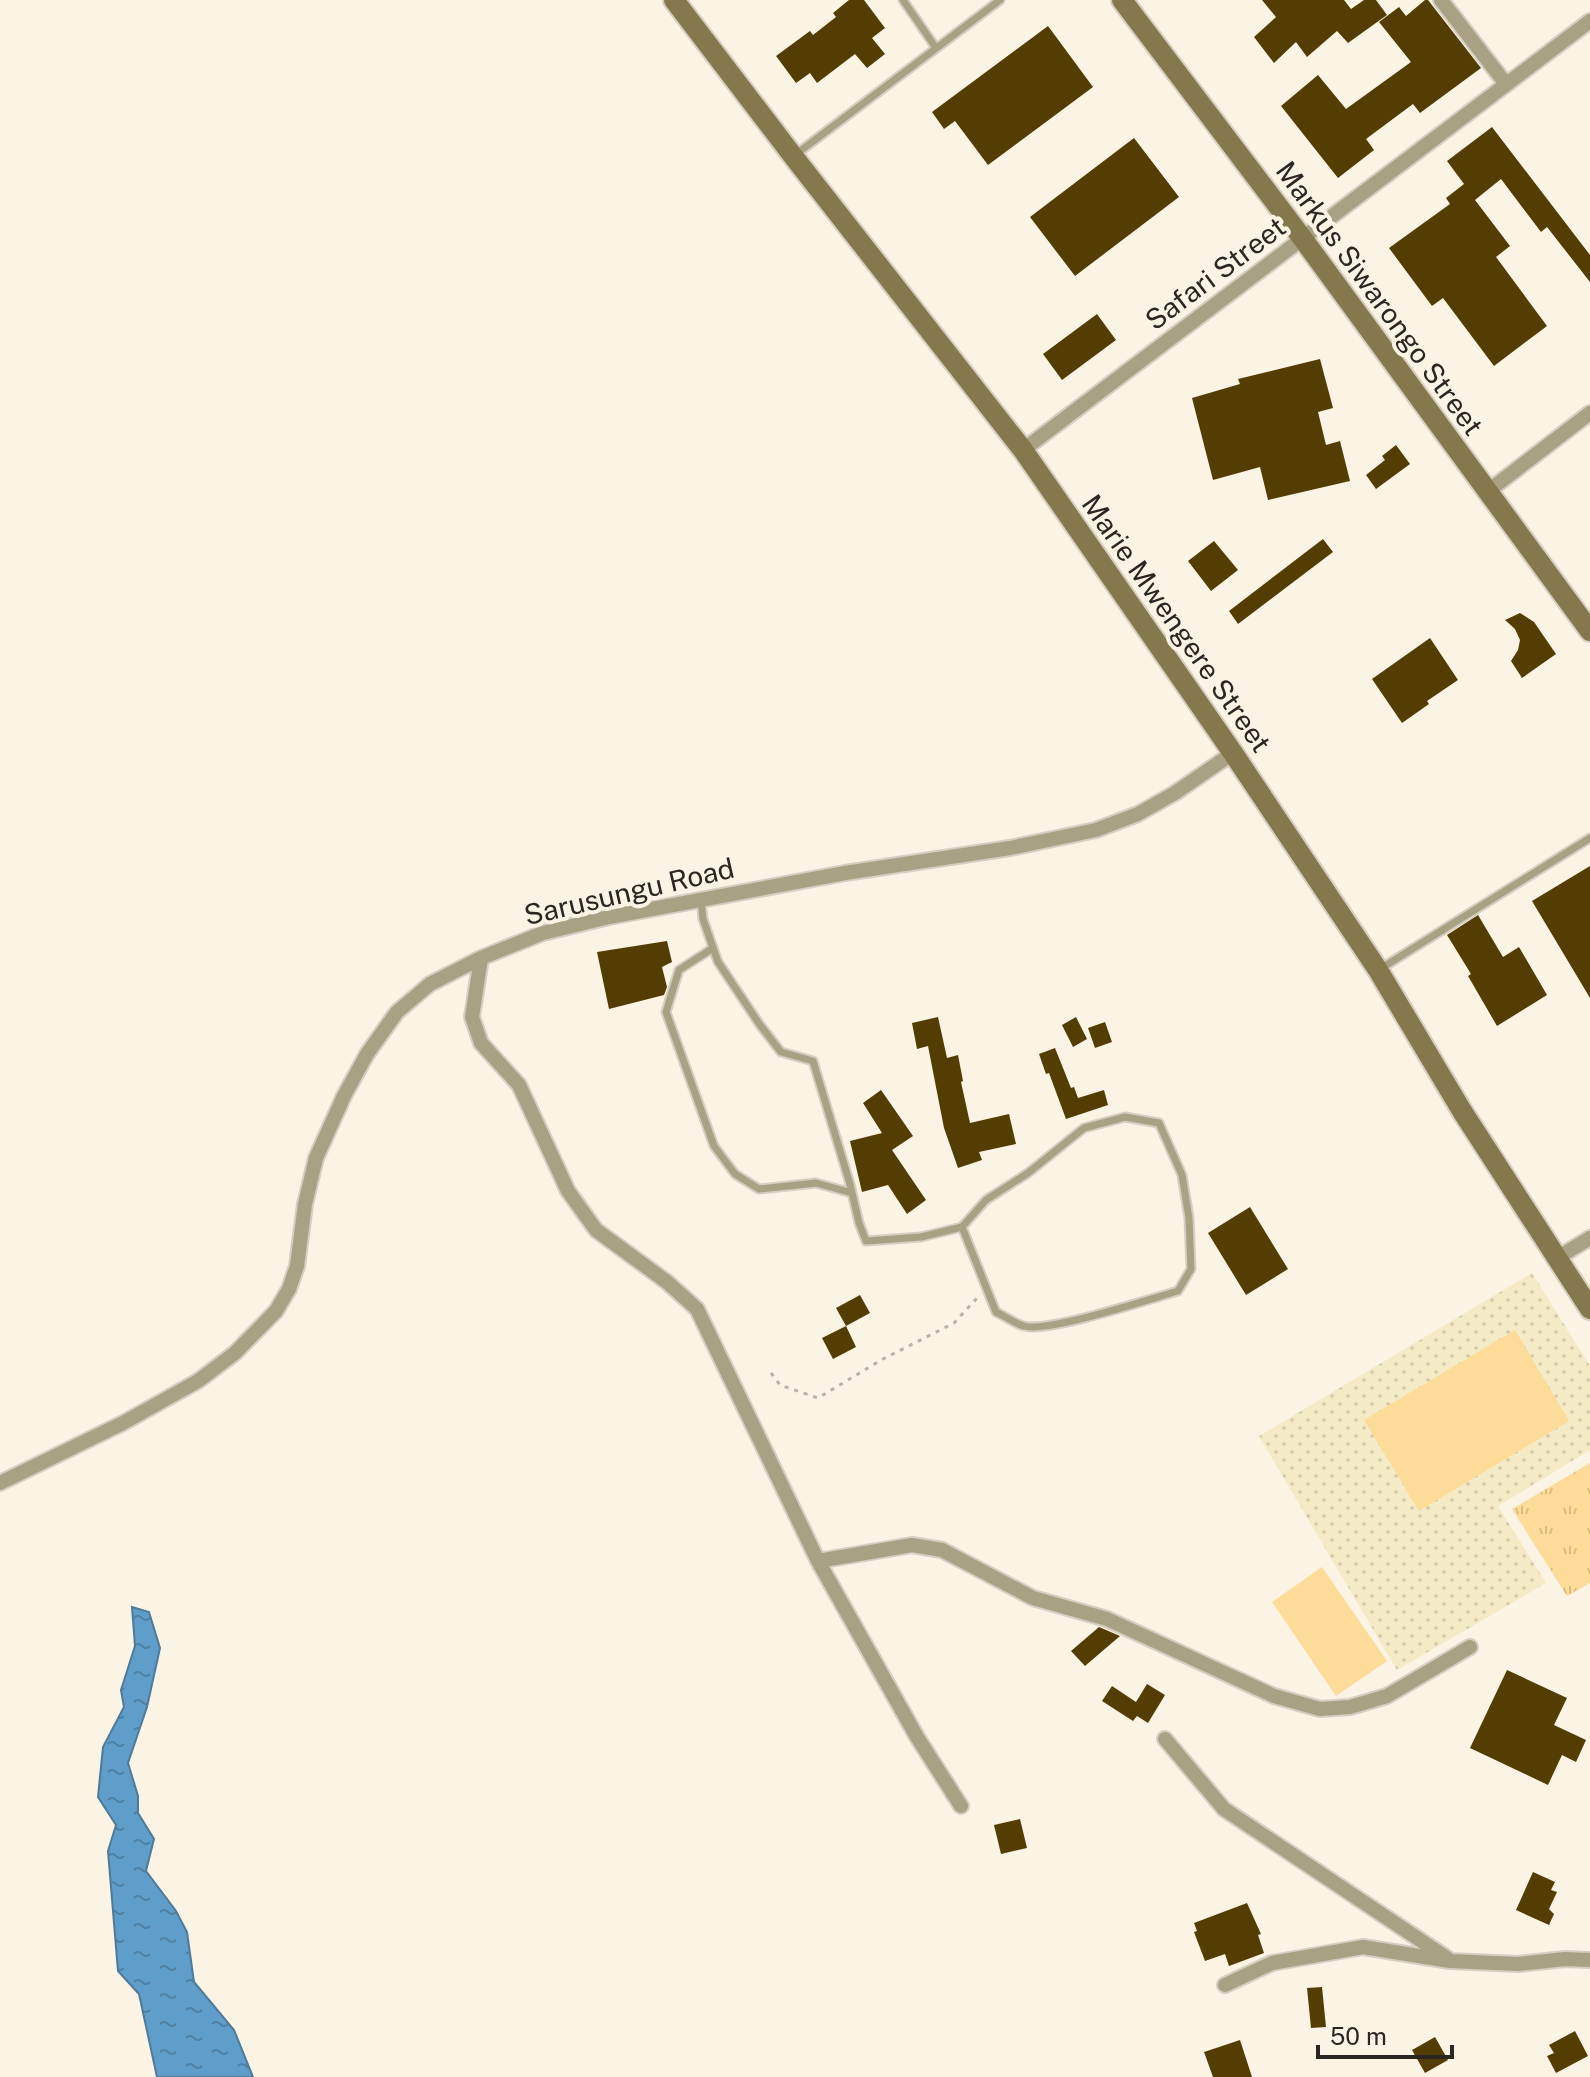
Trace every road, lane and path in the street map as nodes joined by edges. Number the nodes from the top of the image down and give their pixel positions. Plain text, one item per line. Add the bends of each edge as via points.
1 (674, 0) edge
2 (903, 0) edge
3 (1000, 0) edge
4 (1122, 0) edge
5 (1441, 0) edge
6 (1590, 21) edge
7 (936, 48) junction
8 (1506, 84) junction
9 (793, 156) junction
10 (1303, 239) junction
11 (1590, 413) edge
12 (1023, 450) junction
13 (1487, 492) junction
14 (1590, 631) edge
15 (1233, 753) junction
16 (1590, 838) edge
17 (701, 899) junction
18 (713, 948) junction
19 (481, 958) junction
20 (1378, 970) junction
21 (852, 1193) junction
22 (962, 1227) junction
23 (1590, 1238) edge
24 (1557, 1258) junction
25 (986, 1289) junction
26 (1590, 1309) edge
27 (771, 1373) dead end
28 (0, 1483) edge
29 (818, 1561) junction
30 (1470, 1647) dead end
31 (1165, 1739) dead end
32 (961, 1806) dead end
33 (1590, 1960) edge
34 (1450, 1961) junction
35 (1225, 1985) dead end

1 - 9 main road, Marie Mwengere Street
2 - 7 lane
3 - 7 lane
4 - 10 main road, Markus Siwarongo Street
5 - 8 street
6 - 8 street, Safari Street
7 - 9 lane
8 - 10 street, Safari Street
9 - 12 main road, Marie Mwengere Street
10 - 12 street, Safari Street
10 - 13 main road, Markus Siwarongo Street
11 - 13 street
12 - 15 main road, Marie Mwengere Street
13 - 14 main road, Markus Siwarongo Street
15 - 17 street, Sarusungu Road via 1138,814 1096,830
15 - 20 main road, Marie Mwengere Street
16 - 20 lane
17 - 18 lane
17 - 19 street, Sarusungu Road via 543,933
18 - 21 lane via 781,1052 813,1061
18 - 21 lane via 679,970 666,1012 714,1146 735,1174 759,1189 816,1183
19 - 28 street, Sarusungu Road via 430,984 397,1012 367,1054 316,1158 297,1266 276,1311 198,1381
19 - 29 street via 472,1017 481,1043 519,1085 568,1191 596,1230 697,1309
20 - 24 main road, Marie Mwengere Street
21 - 22 lane via 866,1241
22 - 25 lane
22 - 25 lane via 986,1200 1084,1128 1125,1117 1159,1123 1182,1175 1191,1269 1178,1291 1055,1325 1026,1327 996,1312
23 - 24 street
24 - 26 main road, Marie Mwengere Street
25 - 27 path via 954,1323 818,1398 780,1385
29 - 30 street via 912,1545 942,1550 1033,1598 1107,1619 1274,1696 1320,1709 1387,1696
29 - 32 street
31 - 34 street via 1224,1809
33 - 34 street
34 - 35 street via 1363,1947 1272,1963

